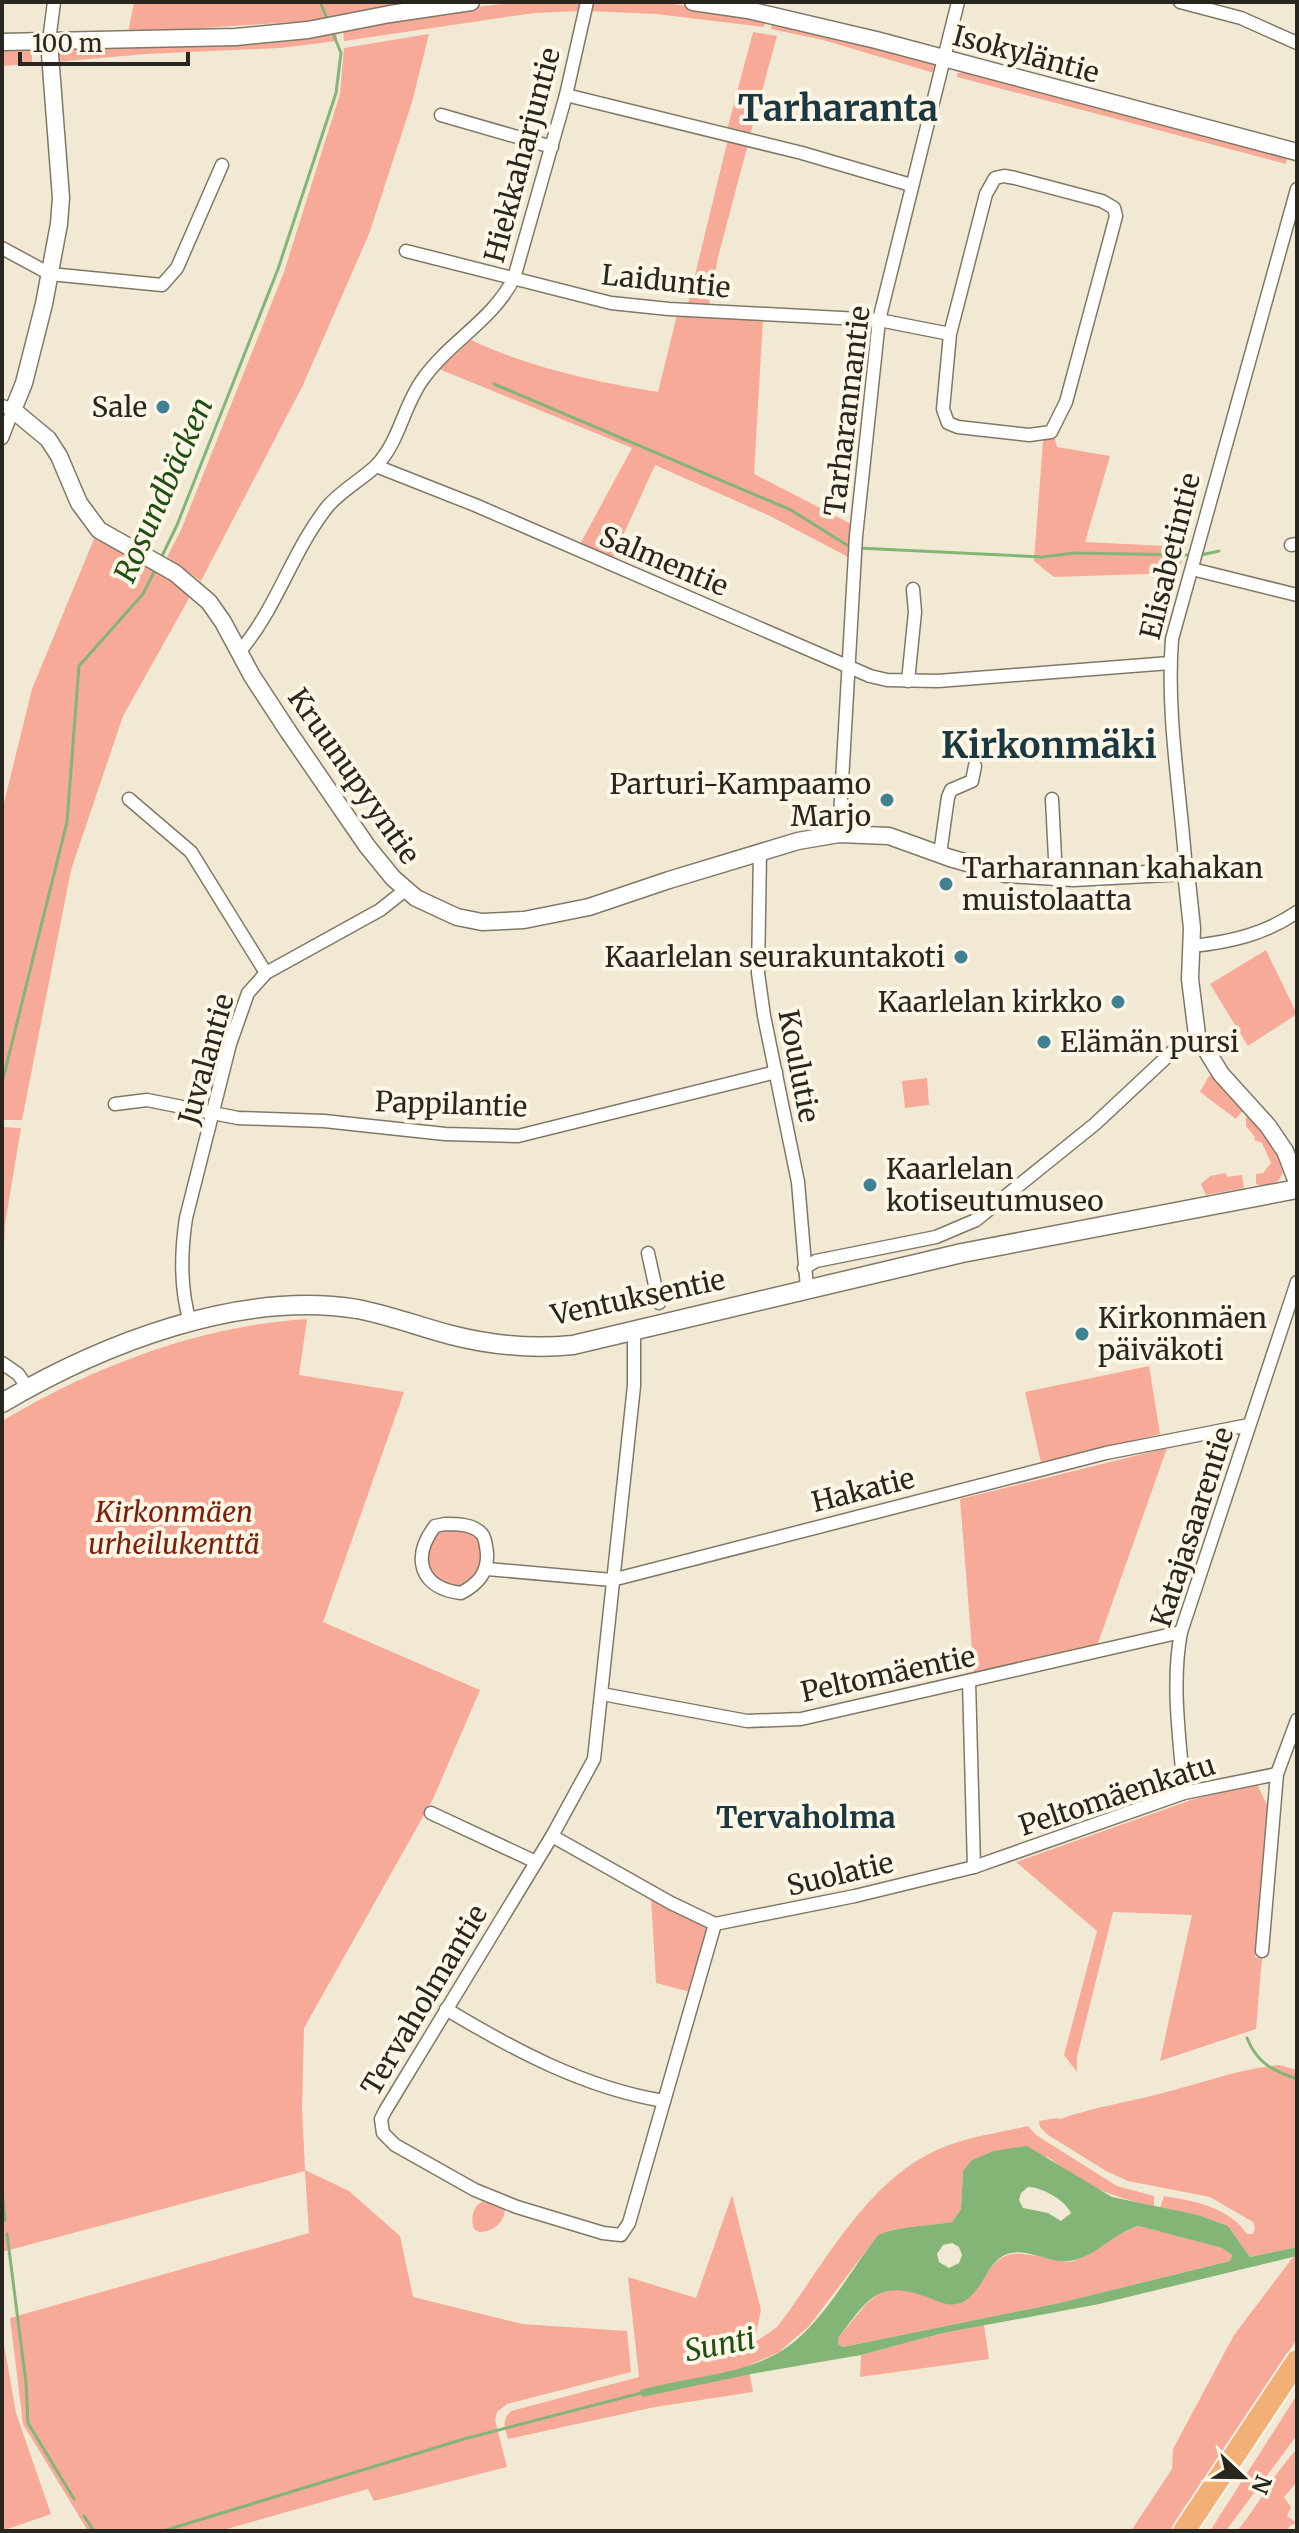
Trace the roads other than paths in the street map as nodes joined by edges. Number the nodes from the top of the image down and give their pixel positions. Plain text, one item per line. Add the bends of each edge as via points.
1 (54, 2) edge
2 (471, 2) edge
3 (587, 2) edge
4 (693, 2) edge
5 (958, 2) edge
6 (1180, 2) edge
7 (49, 41) junction
8 (2, 42) edge
9 (1297, 43) edge
10 (943, 59) junction
11 (566, 95) junction
12 (441, 115) dead end
13 (552, 147) junction
14 (1297, 152) edge
15 (222, 165) dead end
16 (911, 185) junction
17 (1297, 189) edge
18 (2, 248) edge
19 (406, 251) dead end
20 (50, 274) junction
21 (514, 278) junction
22 (879, 320) junction
23 (950, 334) junction
24 (8, 408) edge
25 (2, 438) edge
26 (376, 466) junction
27 (1195, 560) junction
28 (913, 589) dead end
29 (1297, 595) edge
30 (240, 651) junction
31 (1170, 663) junction
32 (848, 667) junction
33 (908, 681) junction
34 (975, 766) dead end
35 (129, 799) dead end
36 (1052, 799) dead end
37 (839, 834) junction
38 (760, 852) junction
39 (940, 854) junction
40 (1186, 872) junction
41 (1056, 878) junction
42 (404, 891) junction
43 (1297, 912) edge
44 (1192, 946) junction
45 (266, 973) junction
46 (1197, 1035) junction
47 (776, 1072) junction
48 (115, 1104) dead end
49 (214, 1113) junction
50 (1297, 1182) edge
51 (1297, 1189) edge
52 (648, 1253) dead end
53 (804, 1268) junction
54 (1297, 1282) edge
55 (807, 1288) junction
56 (659, 1303) dead end
57 (190, 1322) junction
58 (634, 1331) junction
59 (2, 1363) edge
60 (28, 1388) junction
61 (2, 1403) edge
62 (1249, 1425) junction
63 (487, 1569) junction
64 (612, 1580) junction
65 (1181, 1632) junction
66 (969, 1681) junction
67 (602, 1694) junction
68 (1297, 1720) edge
69 (1277, 1774) junction
70 (1184, 1793) junction
71 (431, 1813) dead end
72 (552, 1836) junction
73 (536, 1862) junction
74 (974, 1867) junction
75 (715, 1924) junction
76 (1262, 1951) dead end
77 (446, 2009) junction
78 (664, 2101) junction
79 (1297, 2361) edge
80 (1297, 2378) edge
81 (1184, 2531) edge
82 (1201, 2531) edge

1 - 7 street
2 - 7 street via 236,37
3 - 11 street, Hiekkaharjuntie
4 - 10 street, Isokyläntie via 780,17
5 - 10 street, Tarharannantie
6 - 9 street via 1241,18
7 - 8 street
7 - 20 street via 61,198
10 - 14 street, Isokyläntie
10 - 16 street, Tarharannantie
11 - 13 street, Hiekkaharjuntie
11 - 16 street
12 - 13 street
13 - 21 street, Hiekkaharjuntie
15 - 20 street via 177,268 162,285
16 - 22 street, Tarharannantie
17 - 27 street, Elisabetintie
18 - 20 street
19 - 21 street, Laiduntie
20 - 24 street via 24,383
21 - 22 street, Laiduntie via 641,307
21 - 26 street, Hiekkaharjuntie via 485,319 424,377
22 - 23 street, Laiduntie
22 - 32 street, Tarharannantie
23 - 23 street via 986,194 995,178 1015,178 1114,208 1066,402 1051,432 1029,435 948,423 943,409
24 - 25 street
24 - 30 street, Kruunupyyntie via 48,439 79,503 99,530 167,568 209,602
26 - 30 street via 320,518 255,634
26 - 32 street, Salmentie
27 - 29 street
27 - 31 street, Elisabetintie
28 - 33 street
30 - 42 street, Kruunupyyntie via 288,731
31 - 33 street, Salmentie
31 - 40 street, Elisabetintie
32 - 33 street, Salmentie
32 - 37 street, Tarharannantie
34 - 39 street via 972,781 951,790 948,797
35 - 45 street via 191,852
36 - 41 street
37 - 38 street, Kruunupyyntie
37 - 39 street, Kruunupyyntie via 889,836
38 - 42 street, Kruunupyyntie via 589,907 524,920 457,917
38 - 47 street, Koulutie via 758,973
39 - 41 street, Kruunupyyntie via 1006,874
40 - 41 street, Kruunupyyntie
40 - 44 street, Elisabetintie
42 - 45 street, Juvalantie via 380,910
43 - 44 street via 1277,926 1240,939
44 - 46 street, Elisabetintie
45 - 49 street, Juvalantie via 243,1006
46 - 50 street via 1221,1074 1268,1126
46 - 53 street via 976,1220 936,1237 816,1261
47 - 49 street, Pappilantie via 518,1136
47 - 53 street, Koulutie via 798,1182
48 - 49 street, Pappilantie via 161,1101
49 - 57 street, Juvalantie via 183,1238
51 - 55 main road, Ventuksentie
52 - 56 street
53 - 55 street, Koulutie
54 - 62 street, Katajasaarentie
55 - 58 main road, Ventuksentie
57 - 58 main road, Ventuksentie via 272,1307 311,1306 358,1310 473,1340 513,1344 573,1345
57 - 60 main road, Ventuksentie
58 - 64 street, Tervaholmantie via 634,1386
59 - 60 street
60 - 61 main road, Ventuksentie
62 - 64 street, Hakatie via 1106,1453
62 - 65 street, Katajasaarentie
63 - 63 street via 461,1593 448,1592 430,1582 422,1567 427,1536 435,1526 472,1527 483,1534
63 - 64 street, Hakatie
64 - 67 street, Tervaholmantie
65 - 66 street, Peltomäentie
65 - 70 street, Katajasaarentie via 1176,1690
66 - 67 street, Peltomäentie via 801,1719 759,1722
66 - 74 street
67 - 72 street, Tervaholmantie via 594,1759
68 - 69 street
69 - 70 street, Peltomäenkatu
69 - 76 street
70 - 74 street, Peltomäenkatu
71 - 73 street
72 - 73 street, Tervaholmantie
72 - 75 street
73 - 77 street, Tervaholmantie
74 - 75 street, Suolatie
75 - 78 street, Tervaholmantie
77 - 78 street via 550,2066
77 - 78 street, Tervaholmantie via 385,2111 382,2127 395,2145 475,2190 621,2235
79 - 81 highway
80 - 82 highway

